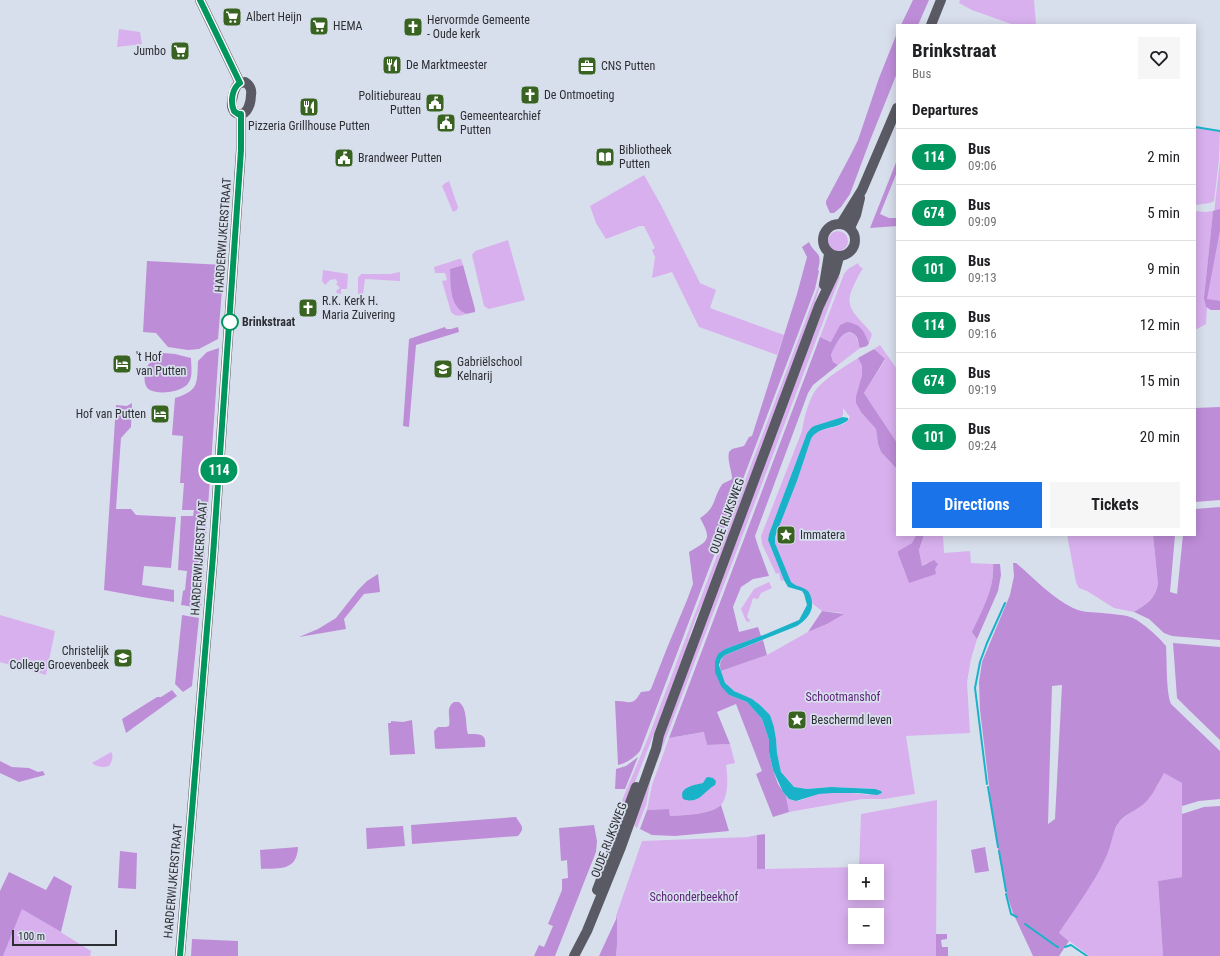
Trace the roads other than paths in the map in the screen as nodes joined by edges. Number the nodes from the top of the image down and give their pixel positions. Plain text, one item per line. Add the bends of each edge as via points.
1 (200, 0) edge
2 (941, 0) edge
3 (931, 24) edge
4 (240, 83) junction
5 (896, 110) edge
6 (241, 114) junction
7 (845, 226) junction
8 (834, 255) junction
9 (575, 954) edge
10 (180, 956) edge

1 - 4 main road
2 - 3 main road
4 - 6 main road via 236,86 232,100 234,111
4 - 6 main road via 248,83 252,94 250,106
5 - 7 main road via 862,190 856,215
6 - 10 main road, HARDERWIJKERSTRAAT via 240,165 213,556
7 - 8 main road via 854,235 855,243 847,255
7 - 8 main road via 833,225 824,233 825,249
8 - 9 main road, OUDE RIJKSWEG via 827,270 819,306 659,735 621,847

